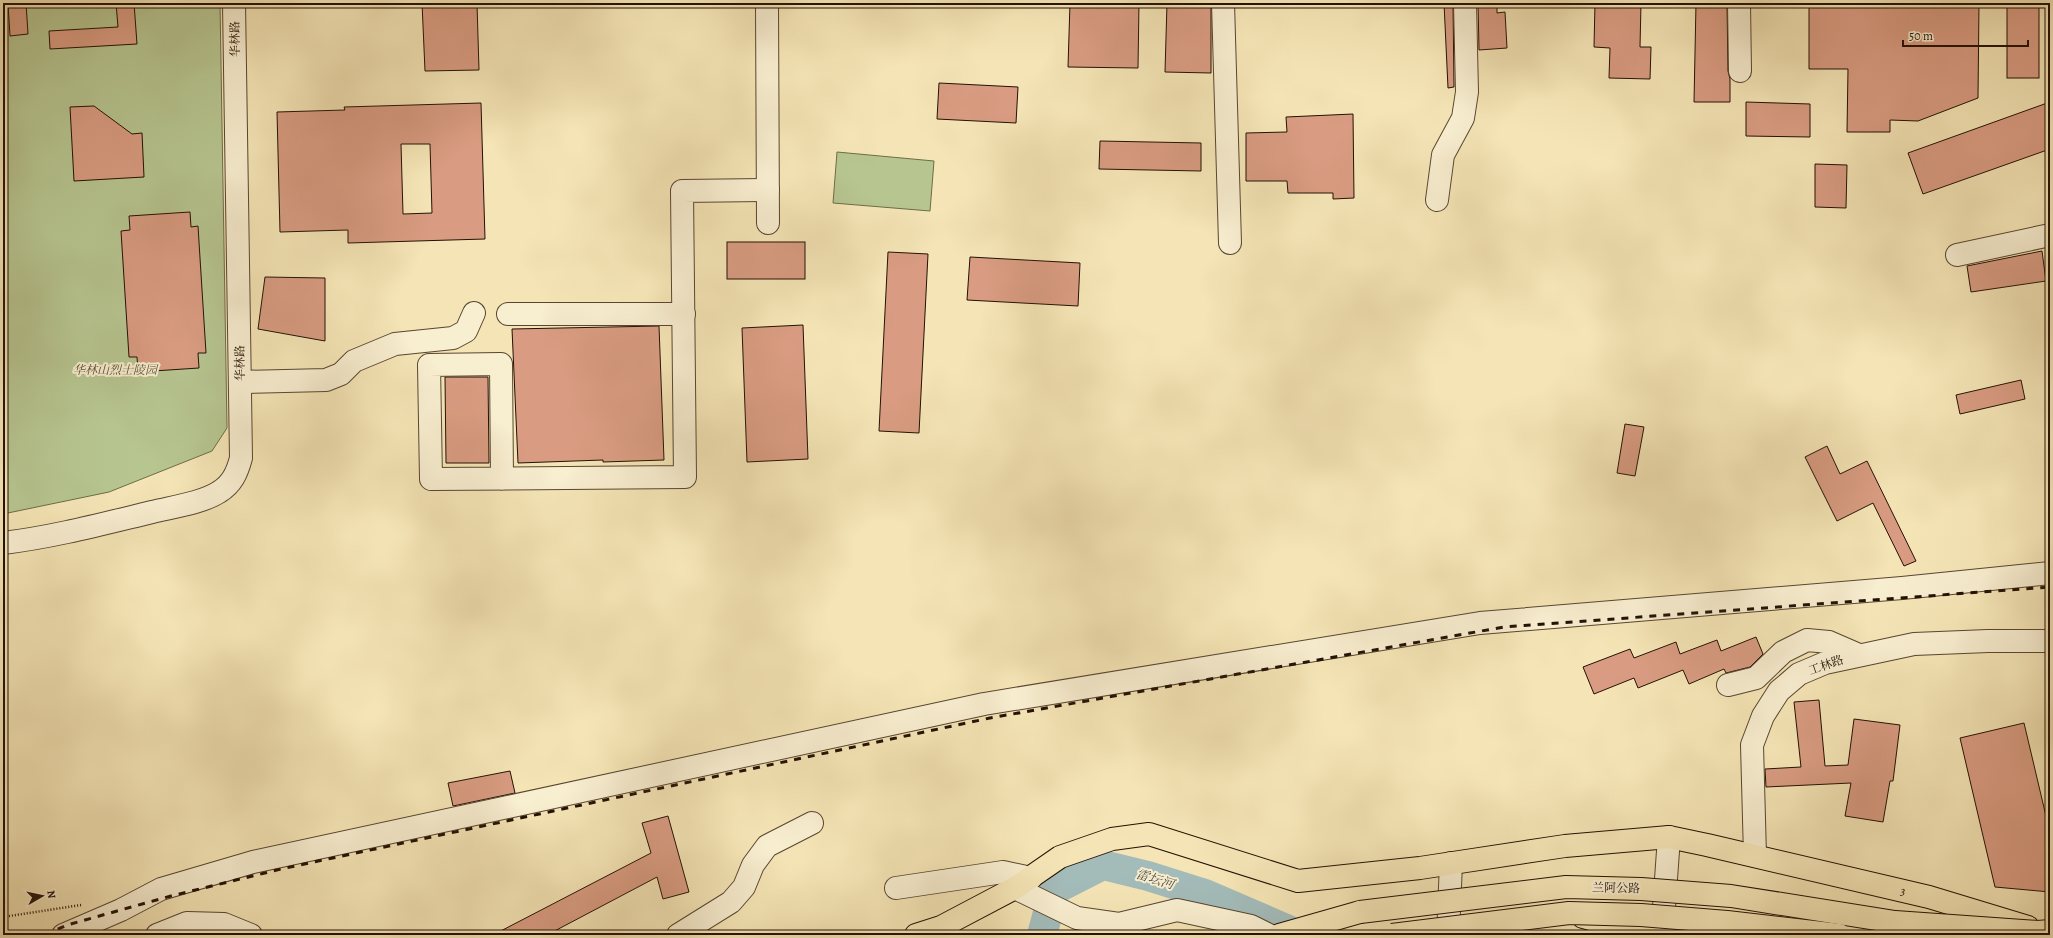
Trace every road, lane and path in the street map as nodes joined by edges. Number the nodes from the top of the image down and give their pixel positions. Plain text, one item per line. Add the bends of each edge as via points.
1 (234, 3) edge
2 (767, 3) edge
3 (1223, 3) edge
4 (1465, 3) edge
5 (1739, 3) edge
6 (1740, 71) dead end
7 (768, 190) junction
8 (1437, 200) dead end
9 (768, 223) dead end
10 (2050, 235) edge
11 (1230, 243) dead end
12 (1957, 255) dead end
13 (474, 313) dead end
14 (508, 314) dead end
15 (684, 314) junction
16 (240, 382) junction
17 (502, 479) junction
18 (3, 543) edge
19 (2050, 573) edge
20 (2050, 641) edge
21 (1859, 654) junction
22 (1728, 684) dead end
23 (812, 823) dead end
24 (1669, 838) junction
25 (1755, 856) junction
26 (1451, 863) junction
27 (1023, 883) junction
28 (896, 888) dead end
29 (84, 904) dead end
30 (1569, 913) junction
31 (3, 917) edge
32 (1895, 922) junction
33 (942, 931) edge
34 (2050, 932) edge
35 (62, 935) edge
36 (157, 935) edge
37 (251, 935) edge
38 (678, 935) edge
39 (916, 935) edge
40 (1269, 935) edge
41 (1279, 935) edge
42 (1392, 935) edge
43 (1448, 935) edge
44 (1648, 935) edge
45 (1662, 935) edge
46 (1838, 935) edge
47 (1954, 935) edge

1 - 16 street, 华林路
2 - 7 street
3 - 11 street
4 - 8 street via 1467,92 1463,118 1443,155
5 - 6 street
7 - 9 street
7 - 15 street via 682,191
10 - 12 street
13 - 16 street via 466,330 453,338 395,344 354,361 341,374 326,380
14 - 15 street
15 - 17 street via 685,477
16 - 18 street, 华林路 via 241,458 237,473 228,486 191,503 36,539
17 - 17 street via 431,479 429,365 501,364
19 - 35 street via 1902,588 1480,623 984,704 253,862 160,889 121,910
20 - 21 street, 工林路 via 1914,644
21 - 22 street via 1829,642 1807,640 1784,652 1756,678
21 - 25 street, 工林路 via 1824,663 1799,674 1779,691 1763,716 1752,745
23 - 38 street via 767,846 752,865 744,886 731,902
24 - 25 main road, 3
24 - 26 main road, 3 via 1565,846
24 - 45 street
25 - 34 main road, 3 via 1929,897
26 - 27 main road, 3 via 1298,881 1148,834 1112,839 1060,857
26 - 43 street
27 - 28 street via 1003,872
27 - 33 main road, 3
27 - 40 street via 1049,904 1077,918 1119,924 1177,910 1251,926
29 - 31 path
30 - 42 main road, bridge
30 - 44 main road, bridge
30 - 46 main road, bridge via 1641,915 1727,922
32 - 34 main road, bridge
32 - 41 main road, 兰阿公路, bridge via 1731,896 1641,889 1566,887 1360,912
32 - 47 main road, 兰阿公路, bridge
33 - 39 main road, 3
36 - 37 street via 187,923 224,924

